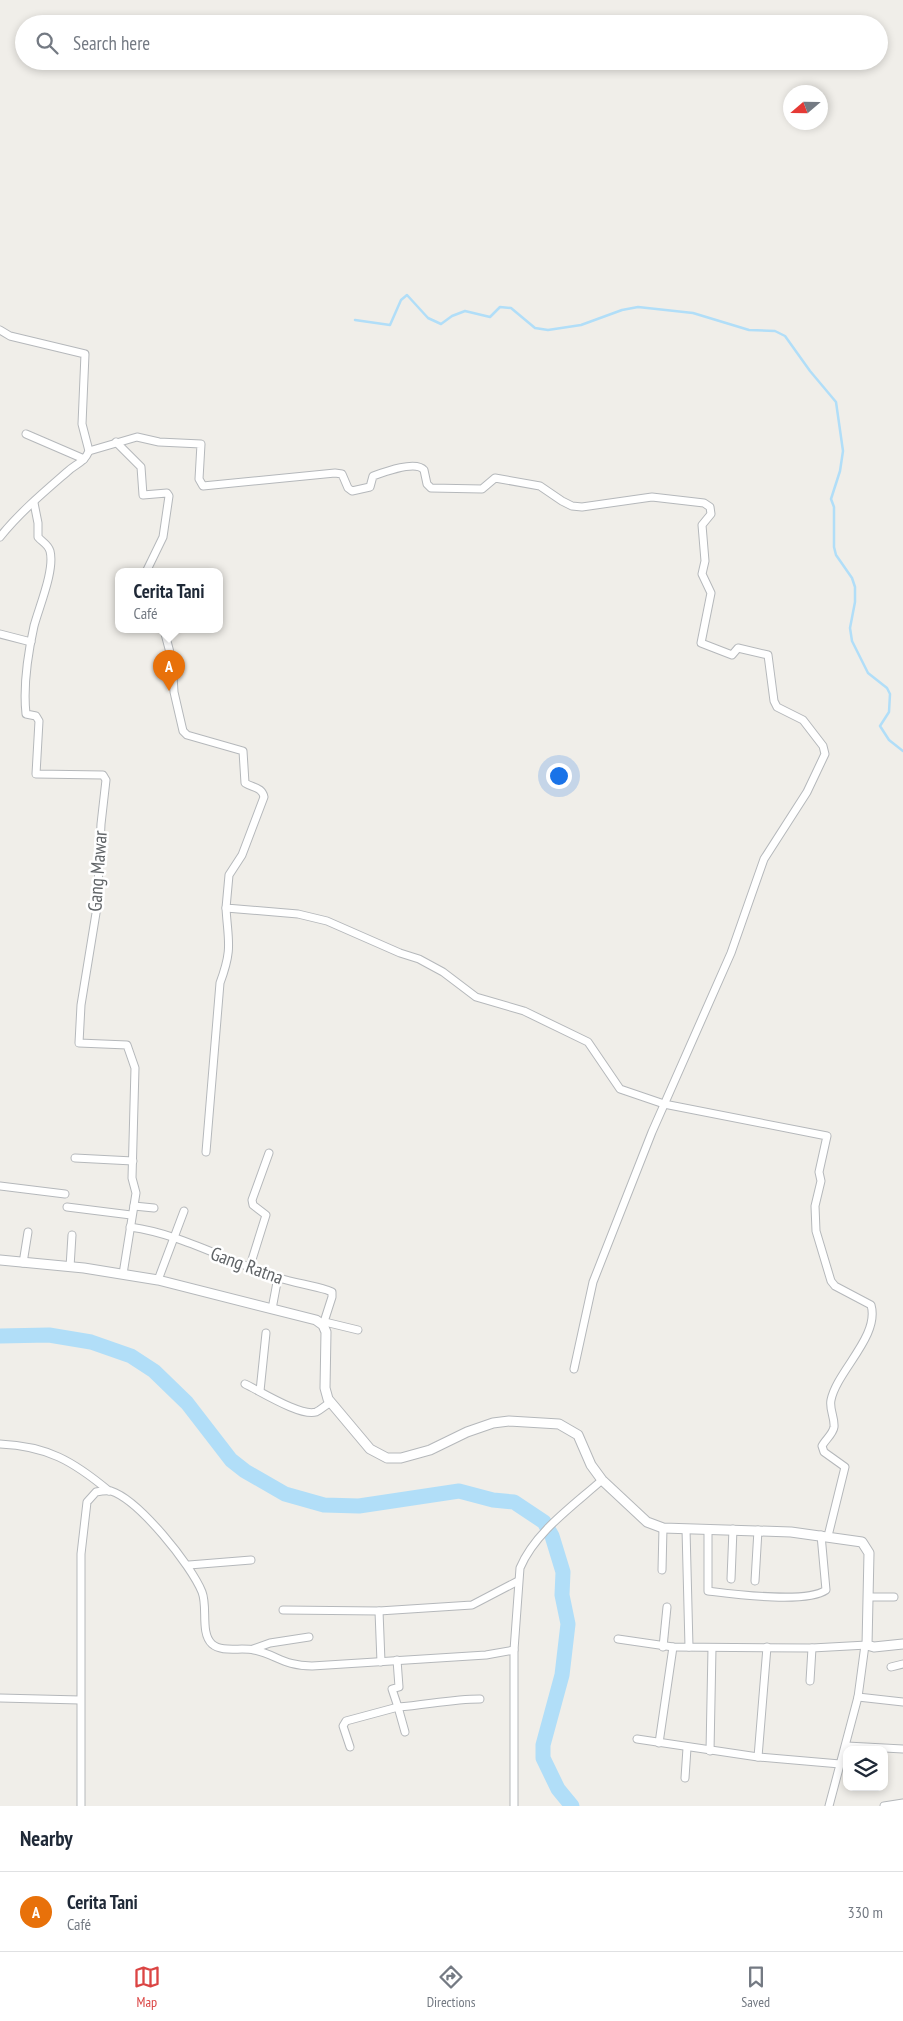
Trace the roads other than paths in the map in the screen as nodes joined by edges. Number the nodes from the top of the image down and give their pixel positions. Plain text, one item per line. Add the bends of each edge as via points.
1 (0, 330) edge
2 (26, 434) dead end
3 (116, 442) junction
4 (89, 451) junction
5 (84, 459) junction
6 (34, 503) junction
7 (0, 537) edge
8 (148, 568) edge
9 (165, 633) edge
10 (0, 634) edge
11 (31, 642) junction
12 (226, 908) junction
13 (664, 1104) junction
14 (206, 1152) dead end
15 (270, 1153) dead end
16 (74, 1158) dead end
17 (133, 1161) junction
18 (0, 1186) edge
19 (64, 1194) dead end
20 (134, 1206) junction
21 (67, 1207) dead end
22 (154, 1208) dead end
23 (184, 1211) dead end
24 (131, 1215) junction
25 (130, 1227) junction
26 (28, 1232) dead end
27 (72, 1235) dead end
28 (175, 1238) junction
29 (0, 1260) edge
30 (23, 1263) junction
31 (250, 1266) junction
32 (70, 1267) junction
33 (123, 1274) junction
34 (278, 1278) junction
35 (158, 1280) junction
36 (272, 1309) junction
37 (324, 1324) junction
38 (358, 1330) dead end
39 (266, 1333) dead end
40 (574, 1369) dead end
41 (245, 1384) dead end
42 (260, 1391) junction
43 (330, 1403) junction
44 (0, 1444) edge
45 (602, 1480) junction
46 (109, 1490) junction
47 (663, 1528) junction
48 (686, 1529) junction
49 (708, 1529) junction
50 (732, 1529) junction
51 (758, 1530) junction
52 (825, 1536) junction
53 (251, 1560) dead end
54 (189, 1565) junction
55 (662, 1570) dead end
56 (731, 1579) dead end
57 (518, 1581) junction
58 (755, 1581) dead end
59 (868, 1597) junction
60 (894, 1597) dead end
61 (667, 1607) dead end
62 (283, 1610) dead end
63 (379, 1611) junction
64 (309, 1637) dead end
65 (618, 1639) dead end
66 (903, 1644) edge
67 (866, 1645) junction
68 (663, 1647) junction
69 (689, 1647) junction
70 (767, 1647) junction
71 (672, 1648) junction
72 (712, 1648) junction
73 (812, 1648) junction
74 (253, 1650) junction
75 (514, 1650) junction
76 (397, 1660) junction
77 (381, 1662) junction
78 (903, 1664) edge
79 (891, 1667) dead end
80 (810, 1681) dead end
81 (858, 1697) junction
82 (0, 1698) edge
83 (480, 1699) dead end
84 (80, 1700) junction
85 (903, 1702) edge
86 (398, 1707) junction
87 (405, 1732) dead end
88 (637, 1739) dead end
89 (659, 1743) junction
90 (847, 1746) edge
91 (350, 1747) dead end
92 (687, 1748) junction
93 (888, 1748) edge
94 (903, 1749) edge
95 (710, 1751) junction
96 (843, 1756) edge
97 (758, 1757) junction
98 (840, 1764) junction
99 (685, 1778) dead end
100 (903, 1803) edge
101 (889, 1805) edge
102 (81, 1806) edge
103 (514, 1806) edge
104 (829, 1806) edge

1 - 4 street via 10,336 85,354 82,424
2 - 5 street
3 - 4 street
3 - 8 street via 142,467 143,495 167,493 169,496 162,537
3 - 13 street via 137,438 201,444 199,479 207,486 335,473 342,474 352,491 370,487 373,476 398,468 420,467 424,470 426,484 431,488 482,489 495,478 540,486 572,506 652,497 704,503 710,507 711,514 702,525 705,561 702,574 711,593 701,643 732,655 740,648 768,655 774,701 802,720 823,746 825,754 807,792 764,859 731,954
4 - 5 street
5 - 6 street
6 - 7 street
6 - 11 street, Gang Mawar via 38,537 48,546 51,558
9 - 12 street via 183,731 187,735 243,751 245,783 261,789 264,797 242,855 229,875
10 - 11 street
11 - 17 street, Gang Mawar via 25,710 27,715 36,716 39,721 36,774 103,775 106,780 97,902 81,1005 79,1043 129,1048 134,1068
12 - 13 street via 298,914 327,921 419,959 476,997 524,1011 588,1042 618,1088
12 - 14 street via 230,941 228,960 220,982
13 - 40 street via 593,1282
13 - 52 street via 827,1136 815,1206 816,1231 831,1281 871,1305 873,1311 865,1342 838,1383 831,1400 834,1427 822,1446 824,1452 845,1467
15 - 31 street via 252,1200 253,1205 266,1215
16 - 17 street
17 - 20 street, Gang Mawar
18 - 19 street
20 - 22 street
20 - 24 street, Gang Mawar
21 - 24 street
23 - 28 street
24 - 25 street, Gang Mawar
25 - 28 street, Gang Ratna
25 - 33 street, Gang Mawar
26 - 30 street
27 - 32 street
28 - 31 street, Gang Ratna
28 - 35 street
29 - 30 street
30 - 32 street
31 - 34 street, Gang Ratna
32 - 33 street
33 - 35 street
34 - 36 street
34 - 37 street, Gang Ratna via 332,1292
35 - 36 street
36 - 37 street via 310,1317
37 - 38 street
37 - 43 street via 325,1388
39 - 42 street
41 - 42 street
42 - 43 street via 281,1403 308,1412 315,1412
43 - 45 street via 365,1446 390,1458 418,1454 493,1423 559,1424 578,1435 591,1465
44 - 46 street via 44,1450 66,1459
45 - 47 street via 647,1522
45 - 57 street via 532,1546 520,1568
46 - 54 street via 143,1515
46 - 84 street via 90,1496 85,1512 81,1554
47 - 48 street
47 - 55 street
48 - 49 street
48 - 69 street
49 - 50 street
49 - 52 street via 708,1592 782,1597 815,1595 826,1590
50 - 51 street
50 - 56 street
51 - 52 street
51 - 58 street
52 - 59 street via 856,1540 866,1546
53 - 54 street
54 - 74 street via 205,1602 207,1634 212,1644 221,1648
57 - 63 street via 477,1604
57 - 75 street
59 - 60 street
59 - 67 street
61 - 68 street
62 - 63 street
63 - 77 street
64 - 74 street via 270,1643
65 - 68 street
66 - 67 street
67 - 73 street
67 - 81 street
68 - 71 street
69 - 71 street
69 - 72 street
70 - 72 street
70 - 73 street
70 - 97 street
71 - 89 street
72 - 95 street
73 - 80 street
74 - 77 street via 298,1666
75 - 76 street via 486,1655
75 - 103 street
76 - 77 street
76 - 86 street via 399,1687 392,1689
78 - 79 street
81 - 85 street
81 - 90 street
82 - 84 street
83 - 86 street
84 - 102 street
86 - 87 street
86 - 91 street via 346,1721 343,1726
88 - 89 street
89 - 92 street
92 - 95 street
92 - 99 street
93 - 94 street
95 - 97 street
96 - 98 street
97 - 98 street
98 - 104 street
100 - 101 street

